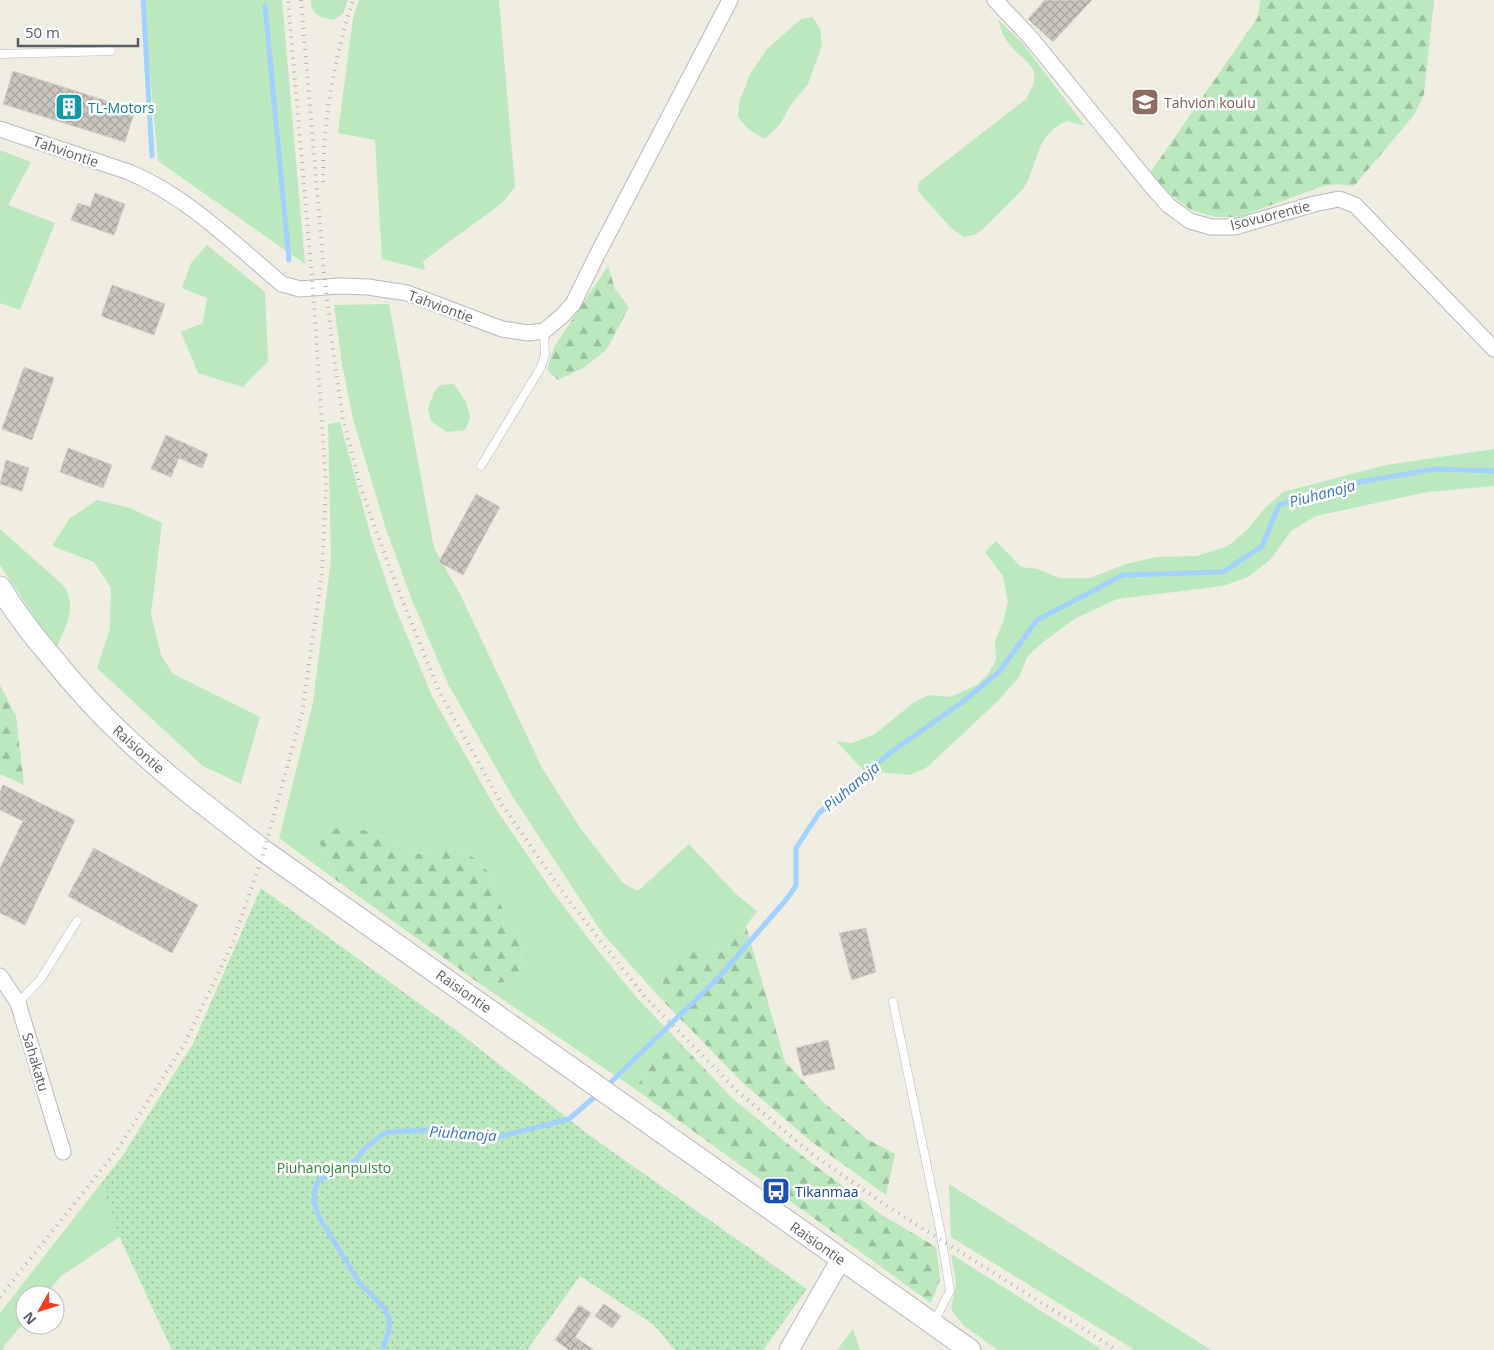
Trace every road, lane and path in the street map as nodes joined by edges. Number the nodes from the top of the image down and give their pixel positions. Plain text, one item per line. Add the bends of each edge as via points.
1 (730, 0) edge
2 (995, 0) edge
3 (112, 51) dead end
4 (0, 54) edge
5 (0, 128) edge
6 (544, 331) junction
7 (1494, 349) edge
8 (481, 466) dead end
9 (0, 587) edge
10 (77, 921) dead end
11 (0, 976) edge
12 (893, 1002) dead end
13 (18, 1003) junction
14 (63, 1152) dead end
15 (841, 1259) junction
16 (933, 1324) junction
17 (789, 1350) edge
18 (970, 1350) edge

1 - 6 street via 573,304
2 - 7 street, Isovuorentie via 1030,37 1148,182 1168,204 1190,221 1211,227 1235,227 1338,199 1355,205
3 - 4 lane
5 - 6 street, Tahviontie via 150,181 194,210 289,287 368,287 407,293 502,329 528,333
6 - 8 lane via 546,355 541,367
9 - 15 main road, Raisiontie via 26,626 95,709 157,766 264,850
10 - 13 lane via 40,980
11 - 13 street, Sahakatu
12 - 16 lane via 950,1291
13 - 14 street, Sahakatu
15 - 16 main road, Raisiontie
15 - 17 street
16 - 18 main road, Raisiontie

